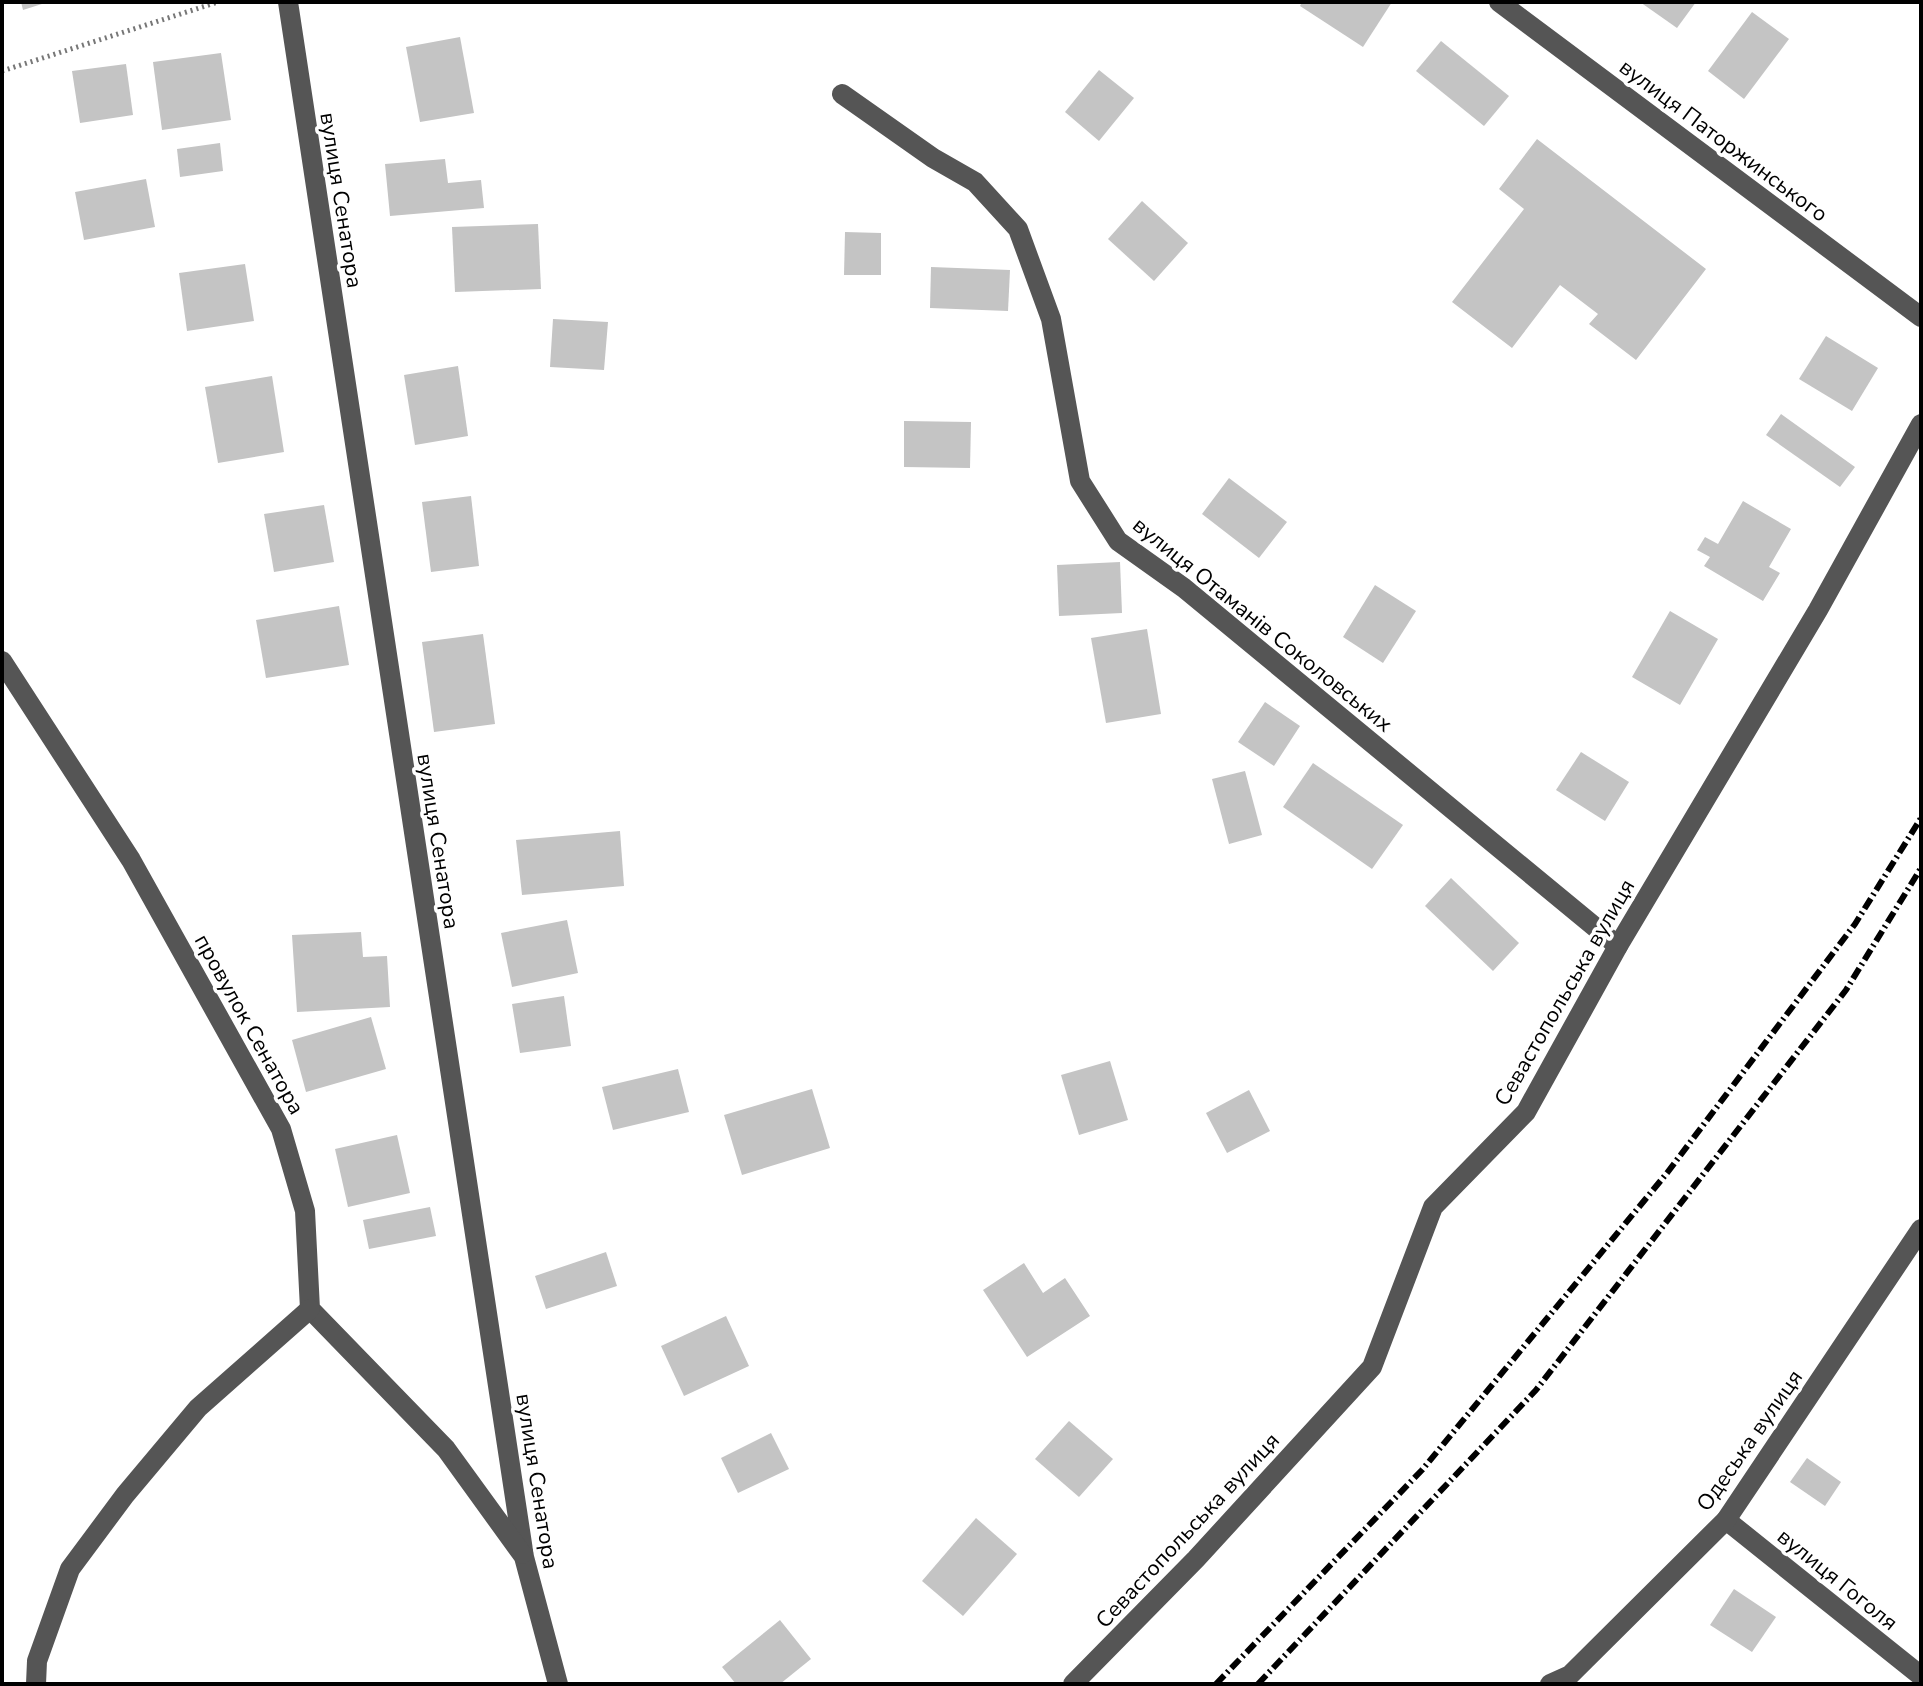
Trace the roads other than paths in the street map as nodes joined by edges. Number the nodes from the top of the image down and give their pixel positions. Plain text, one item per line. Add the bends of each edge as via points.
1 (288, 2) edge
2 (1499, 2) edge
3 (842, 94) dead end
4 (1921, 317) edge
5 (1921, 424) edge
6 (4, 669) edge
7 (1618, 946) junction
8 (1921, 1229) edge
9 (310, 1309) junction
10 (1726, 1520) junction
11 (524, 1557) junction
12 (1921, 1676) edge
13 (36, 1684) edge
14 (558, 1684) edge
15 (1073, 1684) edge
16 (1550, 1684) edge

1 - 11 street, вулиця Сенатора
2 - 4 street, вулиця Паторжинського
3 - 7 street, вулиця Отаманів Соколовських via 975,182 1018,229 1051,319 1080,481 1118,541 1184,588
5 - 7 street, Севастопольська вулиця via 1818,610
6 - 9 street, провулок Сенатора via 131,860 281,1129 305,1211
7 - 15 street, Севастопольська вулиця via 1526,1112 1433,1207 1372,1367
8 - 10 street, Одеська вулиця
9 - 11 street via 446,1449
9 - 13 street via 198,1408 70,1569 37,1661
10 - 12 street, вулиця Гоголя
10 - 16 street, Одеська вулиця via 1570,1675
11 - 14 street, вулиця Сенатора

